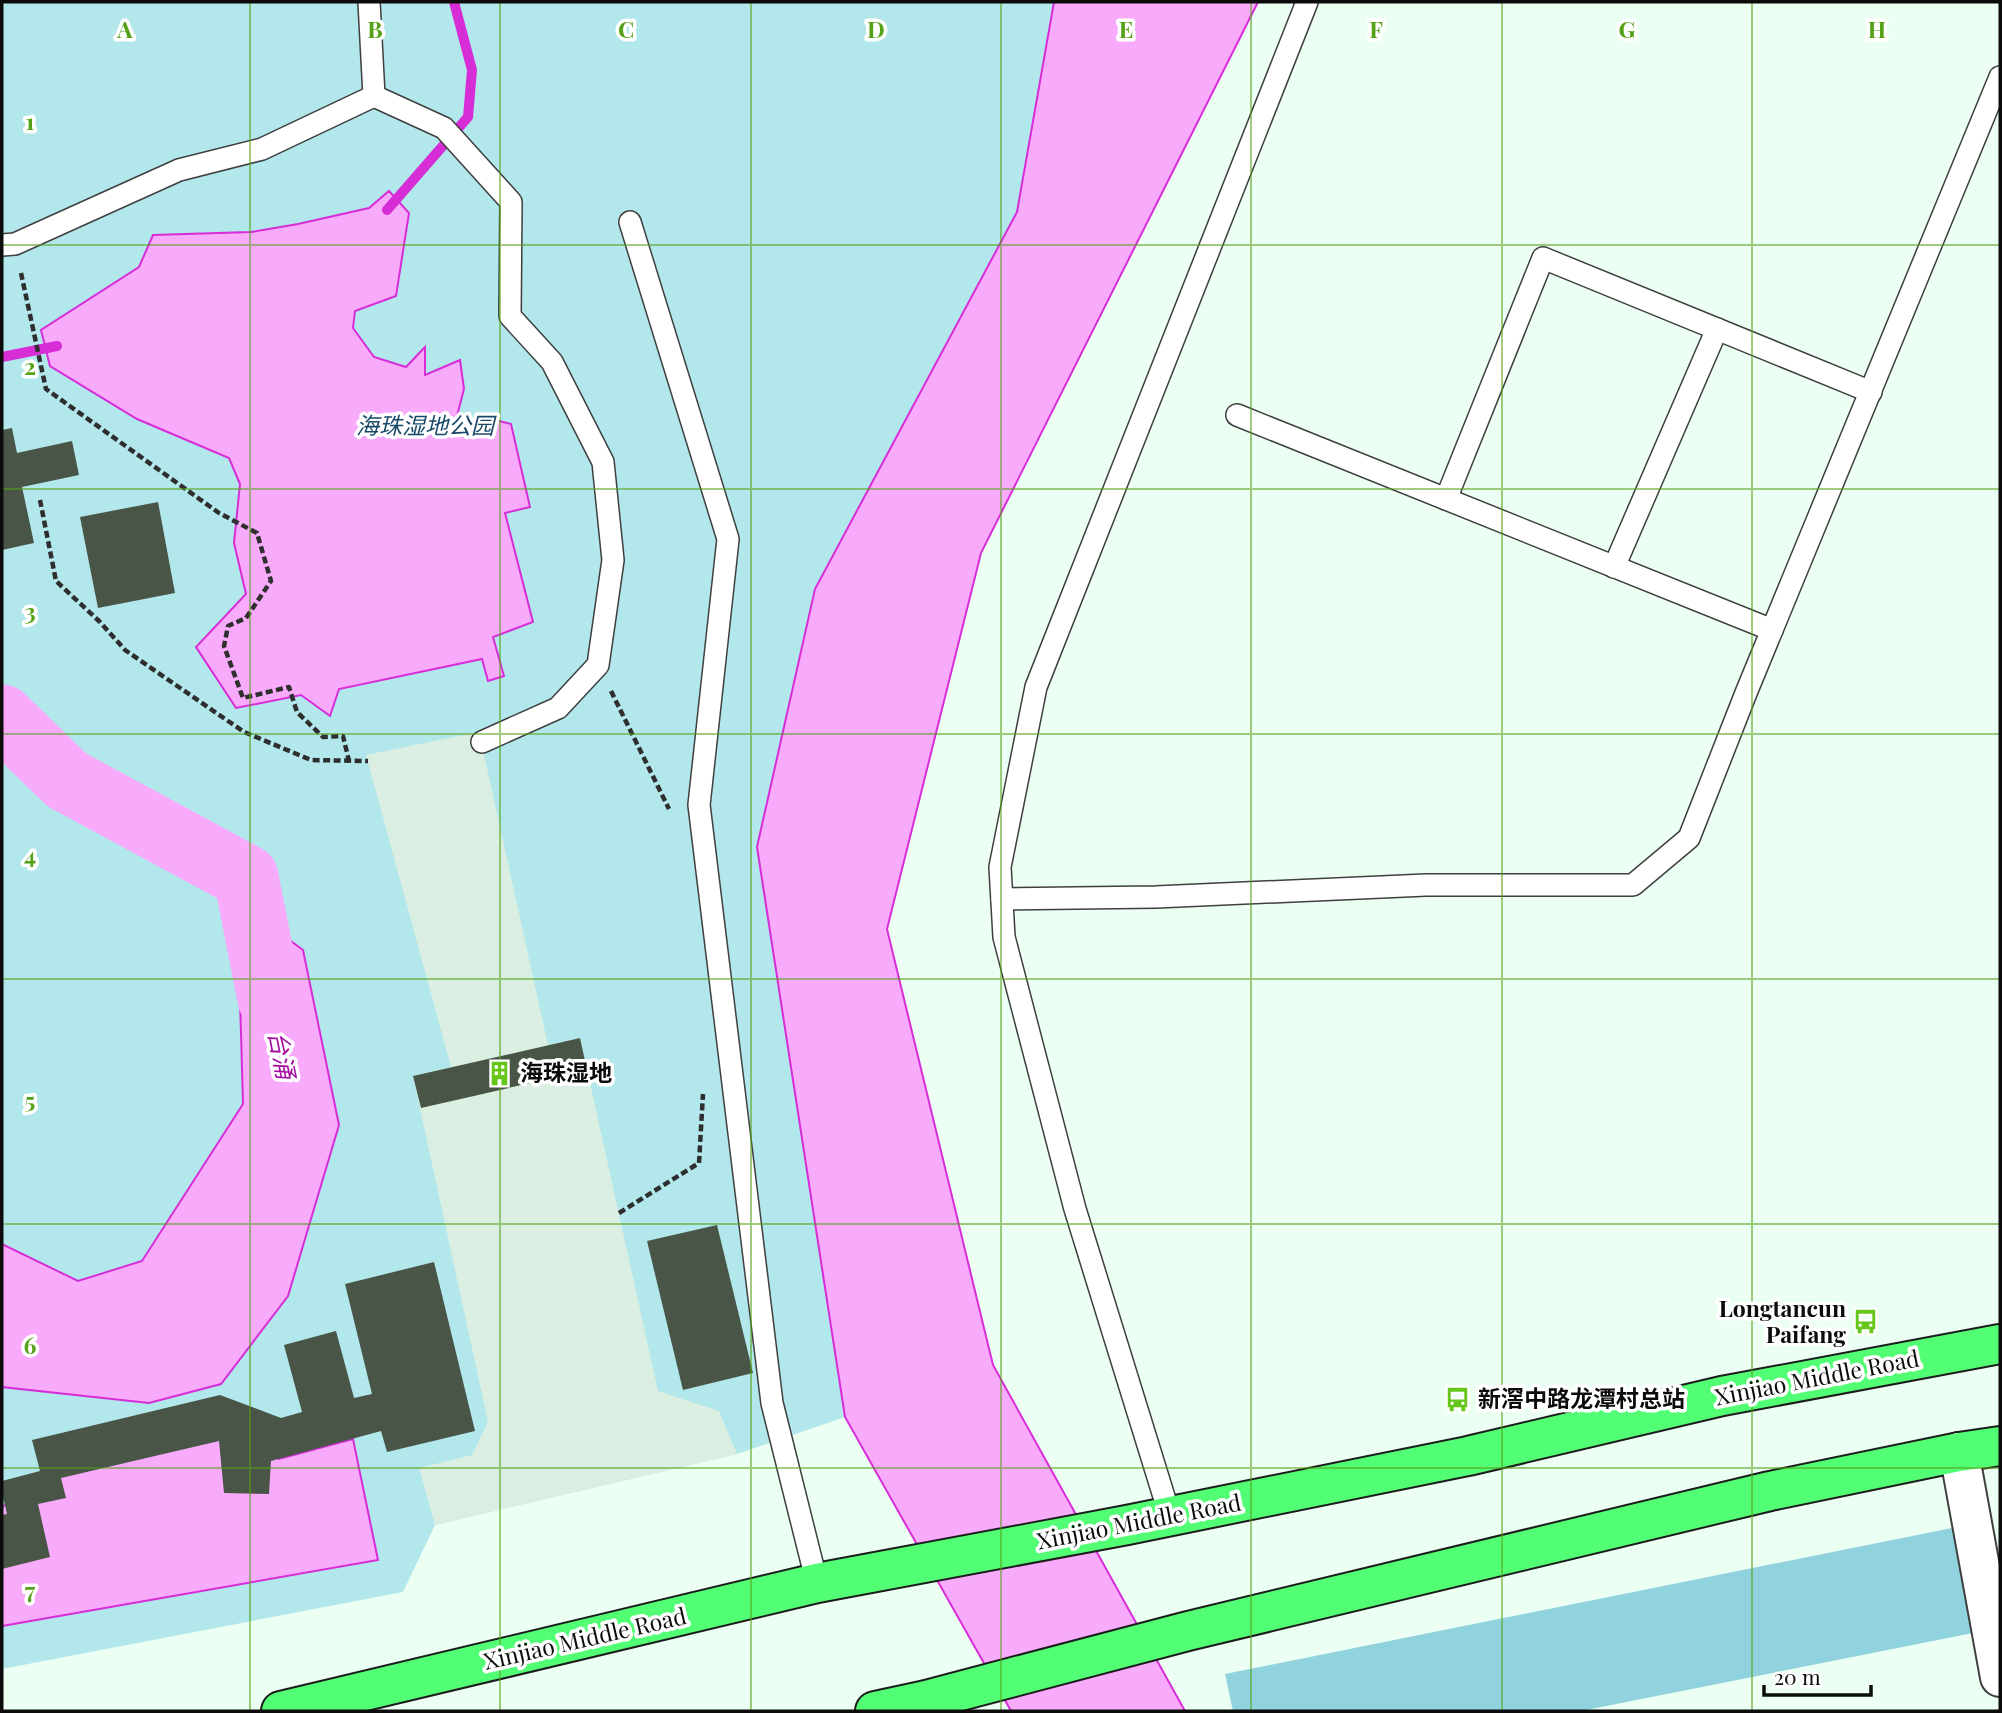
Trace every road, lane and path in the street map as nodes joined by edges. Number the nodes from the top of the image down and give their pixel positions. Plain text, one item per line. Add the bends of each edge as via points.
1 (369, 2) edge
2 (1307, 2) edge
3 (2000, 77) edge
4 (374, 96) junction
5 (630, 222) dead end
6 (8, 245) edge
7 (1717, 329) junction
8 (1871, 392) junction
9 (1237, 415) dead end
10 (1446, 499) junction
11 (40, 500) dead end
12 (1614, 567) junction
13 (1772, 630) junction
14 (598, 665) junction
15 (482, 742) dead end
16 (349, 761) junction
17 (368, 761) dead end
18 (672, 815) dead end
19 (1002, 899) junction
20 (704, 1083) dead end
21 (619, 1213) dead end
22 (2000, 1344) edge
23 (2000, 1446) edge
24 (1959, 1452) junction
25 (2000, 1454) edge
26 (1170, 1516) junction
27 (817, 1583) junction
28 (2000, 1677) edge
29 (281, 1711) edge
30 (875, 1711) edge

1 - 4 lane
2 - 19 lane via 1036,687 1000,867
3 - 8 lane
4 - 6 lane via 262,149 178,170
4 - 14 lane via 444,128 511,202 510,316 552,362 603,462 613,560
5 - 27 lane via 728,539 699,805 772,1403
6 - 16 path via 46,388 219,513 257,533 271,581 246,618 228,626 224,646 243,698 289,687 297,712 323,737 343,736
7 - 8 lane
7 - 10 lane via 1543,257
7 - 12 lane
8 - 13 lane
9 - 10 lane
10 - 12 lane
11 - 16 path via 56,582 125,650 244,732 311,760
12 - 13 lane
13 - 19 lane via 1689,838 1633,885 1426,885
14 - 15 lane via 558,708
14 - 18 path
16 - 17 path
19 - 26 lane via 1004,937 1075,1209
20 - 21 path via 699,1163
22 - 26 highway, Xinjiao Middle Road via 1722,1396 1468,1456
23 - 24 highway
24 - 25 highway
24 - 28 street
24 - 30 highway via 1770,1491
26 - 27 highway, Xinjiao Middle Road
27 - 29 highway, Xinjiao Middle Road

